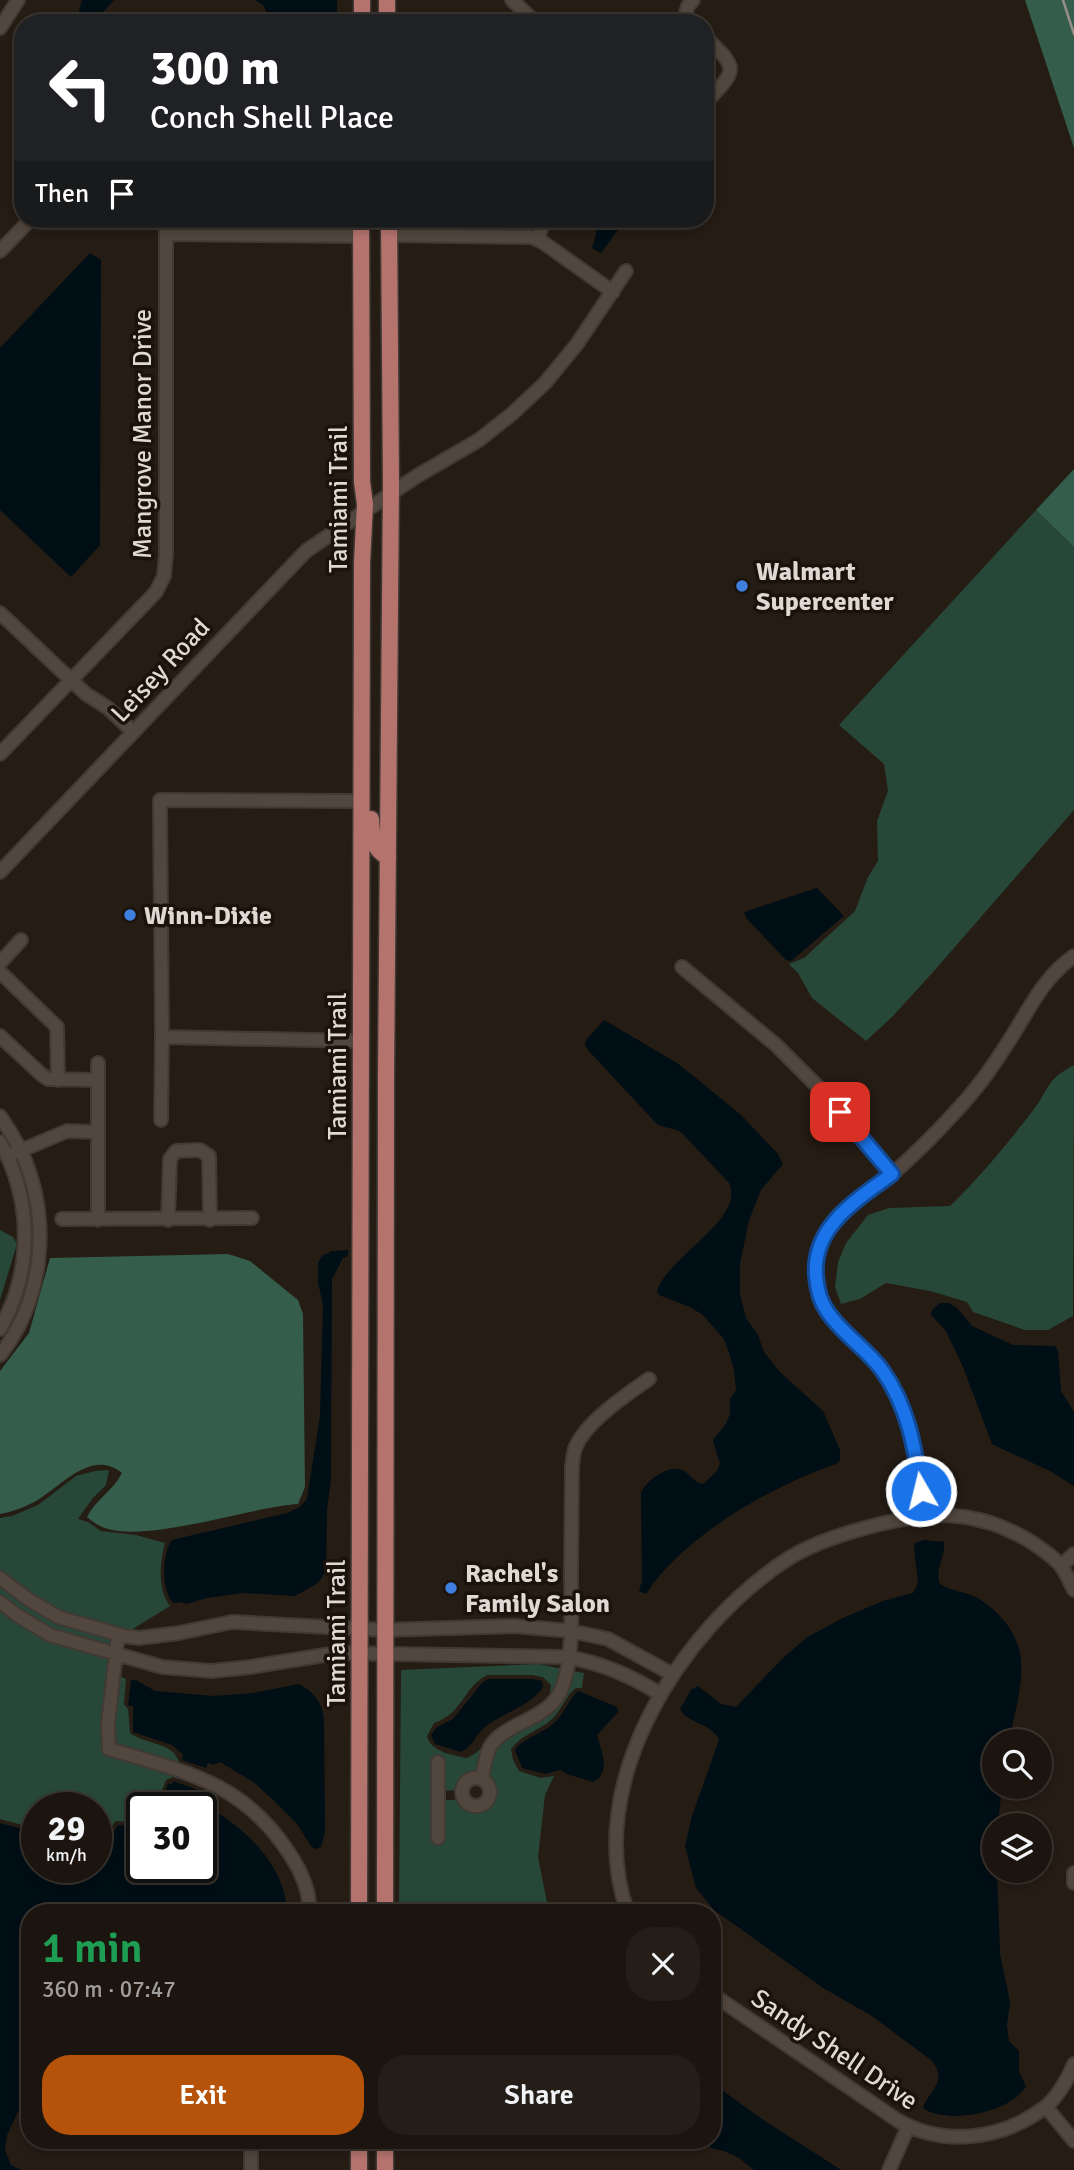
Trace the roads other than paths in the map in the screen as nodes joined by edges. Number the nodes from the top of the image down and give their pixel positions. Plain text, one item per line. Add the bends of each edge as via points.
1 (18, 0) edge
2 (512, 0) edge
3 (527, 14) edge
4 (0, 27) edge
5 (714, 45) edge
6 (714, 93) edge
7 (22, 228) edge
8 (166, 228) edge
9 (361, 228) edge
10 (389, 228) edge
11 (405, 228) edge
12 (541, 228) edge
13 (166, 234) junction
14 (361, 236) junction
15 (538, 239) junction
16 (0, 251) edge
17 (626, 271) dead end
18 (612, 292) junction
19 (391, 493) junction
20 (365, 512) junction
21 (0, 613) edge
22 (71, 679) junction
23 (133, 732) junction
24 (0, 754) edge
25 (362, 756) junction
26 (362, 801) junction
27 (388, 858) junction
28 (0, 872) edge
29 (21, 940) dead end
30 (1074, 956) edge
31 (0, 963) edge
32 (682, 967) dead end
33 (0, 972) edge
34 (0, 1036) edge
35 (162, 1037) junction
36 (361, 1041) junction
37 (98, 1063) dead end
38 (386, 1078) junction
39 (58, 1080) junction
40 (98, 1080) junction
41 (0, 1116) edge
42 (161, 1121) dead end
43 (98, 1132) junction
44 (0, 1142) edge
45 (21, 1151) junction
46 (8, 1156) junction
47 (892, 1174) junction
48 (252, 1218) dead end
49 (62, 1219) dead end
50 (98, 1220) junction
51 (168, 1220) junction
52 (210, 1220) junction
53 (361, 1294) junction
54 (0, 1329) edge
55 (386, 1336) junction
56 (0, 1355) edge
57 (649, 1379) dead end
58 (924, 1515) junction
59 (1074, 1554) edge
60 (1061, 1566) junction
61 (0, 1578) edge
62 (1074, 1590) edge
63 (0, 1602) edge
64 (360, 1630) junction
65 (385, 1630) junction
66 (571, 1630) junction
67 (118, 1635) junction
68 (360, 1654) junction
69 (385, 1654) junction
70 (116, 1655) junction
71 (567, 1657) junction
72 (672, 1674) junction
73 (660, 1693) junction
74 (438, 1762) dead end
75 (482, 1779) junction
76 (438, 1795) junction
77 (462, 1795) junction
78 (438, 1838) dead end
79 (1074, 1873) edge
80 (1074, 1883) edge
81 (308, 1904) edge
82 (359, 1904) edge
83 (385, 1904) edge
84 (625, 1904) edge
85 (721, 2000) edge
86 (1074, 2064) edge
87 (1046, 2107) junction
88 (908, 2127) junction
89 (1074, 2141) edge
90 (251, 2149) edge
91 (359, 2149) edge
92 (385, 2149) edge
93 (251, 2170) edge
94 (359, 2170) edge
95 (385, 2170) edge
96 (888, 2170) edge

1 - 4 street
2 - 3 street
5 - 6 street via 731,68
7 - 16 street
8 - 13 street, Mangrove Manor Drive
9 - 14 main road, Tamiami Trail
10 - 19 main road, Tamiami Trail
11 - 15 street
12 - 15 street
13 - 14 street
13 - 22 street, Mangrove Manor Drive via 164,576 156,592
14 - 20 main road, Tamiami Trail
15 - 18 street
17 - 18 street, Leisey Road
18 - 19 street, Leisey Road via 578,344 513,413
19 - 20 street, Leisey Road
19 - 27 main road, Tamiami Trail
20 - 23 street, Leisey Road via 306,551
20 - 25 main road, Tamiami Trail
21 - 22 street
22 - 23 street
22 - 24 street, Mangrove Manor Drive
23 - 28 street, Leisey Road
25 - 26 main road, Tamiami Trail
25 - 27 main road via 372,773 372,836 376,848
26 - 35 street via 160,800
26 - 36 main road, Tamiami Trail
27 - 38 main road, Tamiami Trail
29 - 31 street
30 - 47 street via 1048,978 968,1097
32 - 47 street via 823,1091
33 - 39 street via 57,1027
34 - 39 street via 42,1075
35 - 36 street
35 - 42 street
36 - 38 main road via 377,1049
36 - 53 main road, Tamiami Trail
37 - 40 street
38 - 55 main road, Tamiami Trail
39 - 40 street
40 - 43 street
41 - 45 street
43 - 45 street via 66,1131
43 - 50 street
44 - 46 street
45 - 46 street
45 - 56 street via 34,1189 40,1244 28,1306
46 - 54 street via 20,1191 26,1238 16,1297
47 - 58 street via 832,1223 818,1251 816,1279 826,1310 892,1385 914,1443
48 - 52 street
49 - 50 street
50 - 51 street
51 - 52 street
51 - 52 street via 170,1159 176,1151 200,1150 209,1156 211,1166
53 - 55 main road via 369,1321
53 - 64 main road, Tamiami Trail
55 - 65 main road, Tamiami Trail
57 - 66 street via 618,1399 582,1435 575,1449
58 - 60 street via 958,1515 1004,1526
58 - 72 street via 839,1535 788,1559 745,1592
59 - 60 street
60 - 62 street
61 - 67 street via 58,1617
63 - 70 street via 51,1635
64 - 65 street
64 - 67 street via 232,1622 139,1638
64 - 68 main road, Tamiami Trail
65 - 66 street via 514,1626
65 - 69 main road, Tamiami Trail
66 - 71 street
66 - 72 street via 608,1639
67 - 70 street
68 - 69 street
68 - 70 street via 337,1653 212,1671 162,1667
68 - 82 main road, Tamiami Trail
69 - 71 street
69 - 83 main road, Tamiami Trail
70 - 81 street via 109,1749 208,1780 240,1799 265,1822 297,1866
71 - 73 street via 594,1661
71 - 75 street via 558,1695 542,1713 497,1739
72 - 73 street
73 - 84 street via 635,1752 616,1822 618,1880
74 - 76 street
75 - 77 street via 466,1782
75 - 77 street via 491,1788 485,1803 471,1805
76 - 77 street
76 - 78 street
79 - 80 street
85 - 88 street, Sandy Shell Drive
86 - 87 street, Sandy Shell Drive
87 - 88 street, Sandy Shell Drive via 983,2136 935,2135
87 - 89 street
88 - 96 street
90 - 93 street
91 - 94 main road
92 - 95 main road

